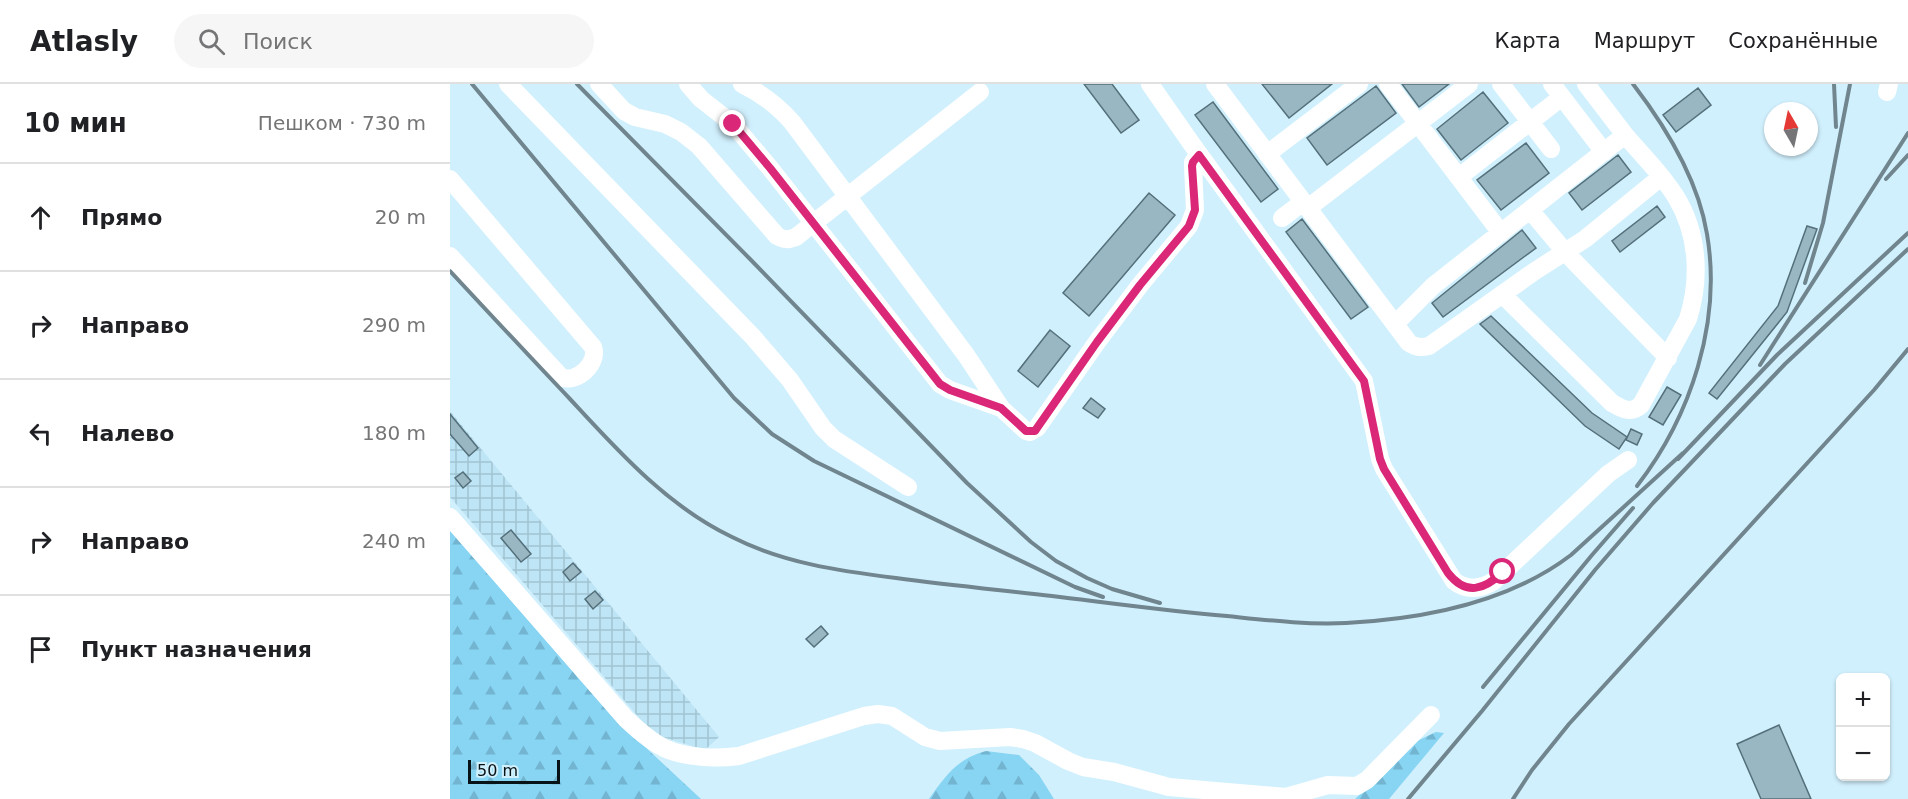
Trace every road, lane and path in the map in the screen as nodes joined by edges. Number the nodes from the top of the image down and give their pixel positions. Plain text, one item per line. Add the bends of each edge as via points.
1 (508, 84) edge
2 (598, 84) edge
3 (688, 84) edge
4 (742, 84) edge
5 (1215, 84) edge
6 (1359, 84) edge
7 (1388, 84) edge
8 (1469, 84) edge
9 (1501, 84) edge
10 (1586, 84) edge
11 (1159, 87) edge
12 (1557, 91) edge
13 (980, 92) dead end
14 (1530, 122) junction
15 (1418, 123) junction
16 (1625, 135) junction
17 (1551, 149) dead end
18 (1604, 152) junction
19 (1267, 154) junction
20 (1199, 155) junction
21 (1459, 177) junction
22 (1661, 177) junction
23 (450, 179) edge
24 (847, 197) junction
25 (1305, 205) junction
26 (1530, 210) junction
27 (1282, 218) dead end
28 (814, 223) junction
29 (1501, 233) junction
30 (1566, 253) junction
31 (450, 256) edge
32 (1502, 294) junction
33 (1395, 324) junction
34 (1668, 358) junction
35 (1001, 408) junction
36 (1628, 460) dead end
37 (908, 486) dead end
38 (450, 517) edge
39 (1431, 715) dead end

1 - 37 street via 753,337 790,380 823,428
2 - 28 street via 624,111 665,124 699,146 777,236 789,240
3 - 28 street via 733,124
4 - 24 street via 778,107
5 - 19 street
6 - 19 street
7 - 15 street
8 - 15 street
9 - 14 street
10 - 16 street
11 - 20 street
12 - 14 street
12 - 18 street
13 - 24 street
14 - 17 street
14 - 21 street
15 - 21 street
15 - 25 street
16 - 18 street
16 - 22 street
18 - 26 street
19 - 25 street
20 - 35 street via 1192,166 1195,210 1189,226 1104,332 1035,431 1026,431
20 - 36 street via 1364,381 1384,469 1448,573 1460,585 1481,587 1494,581 1608,474
21 - 29 street
22 - 30 street
22 - 34 street via 1688,222 1696,271 1688,319
23 - 31 street via 593,347 592,363 577,377 561,377
24 - 28 street
24 - 35 street
25 - 27 street
25 - 33 street
26 - 29 street
26 - 30 street
28 - 35 street via 940,384
29 - 33 street via 1433,286
30 - 32 street
30 - 34 street
32 - 33 street via 1429,346 1414,347
32 - 34 street via 1622,409 1641,405
38 - 39 street via 626,720 665,749 684,755 739,756 878,714 892,716 925,737 940,741 1010,737 1035,742 1083,767 1155,785 1286,797 1328,785 1357,786

